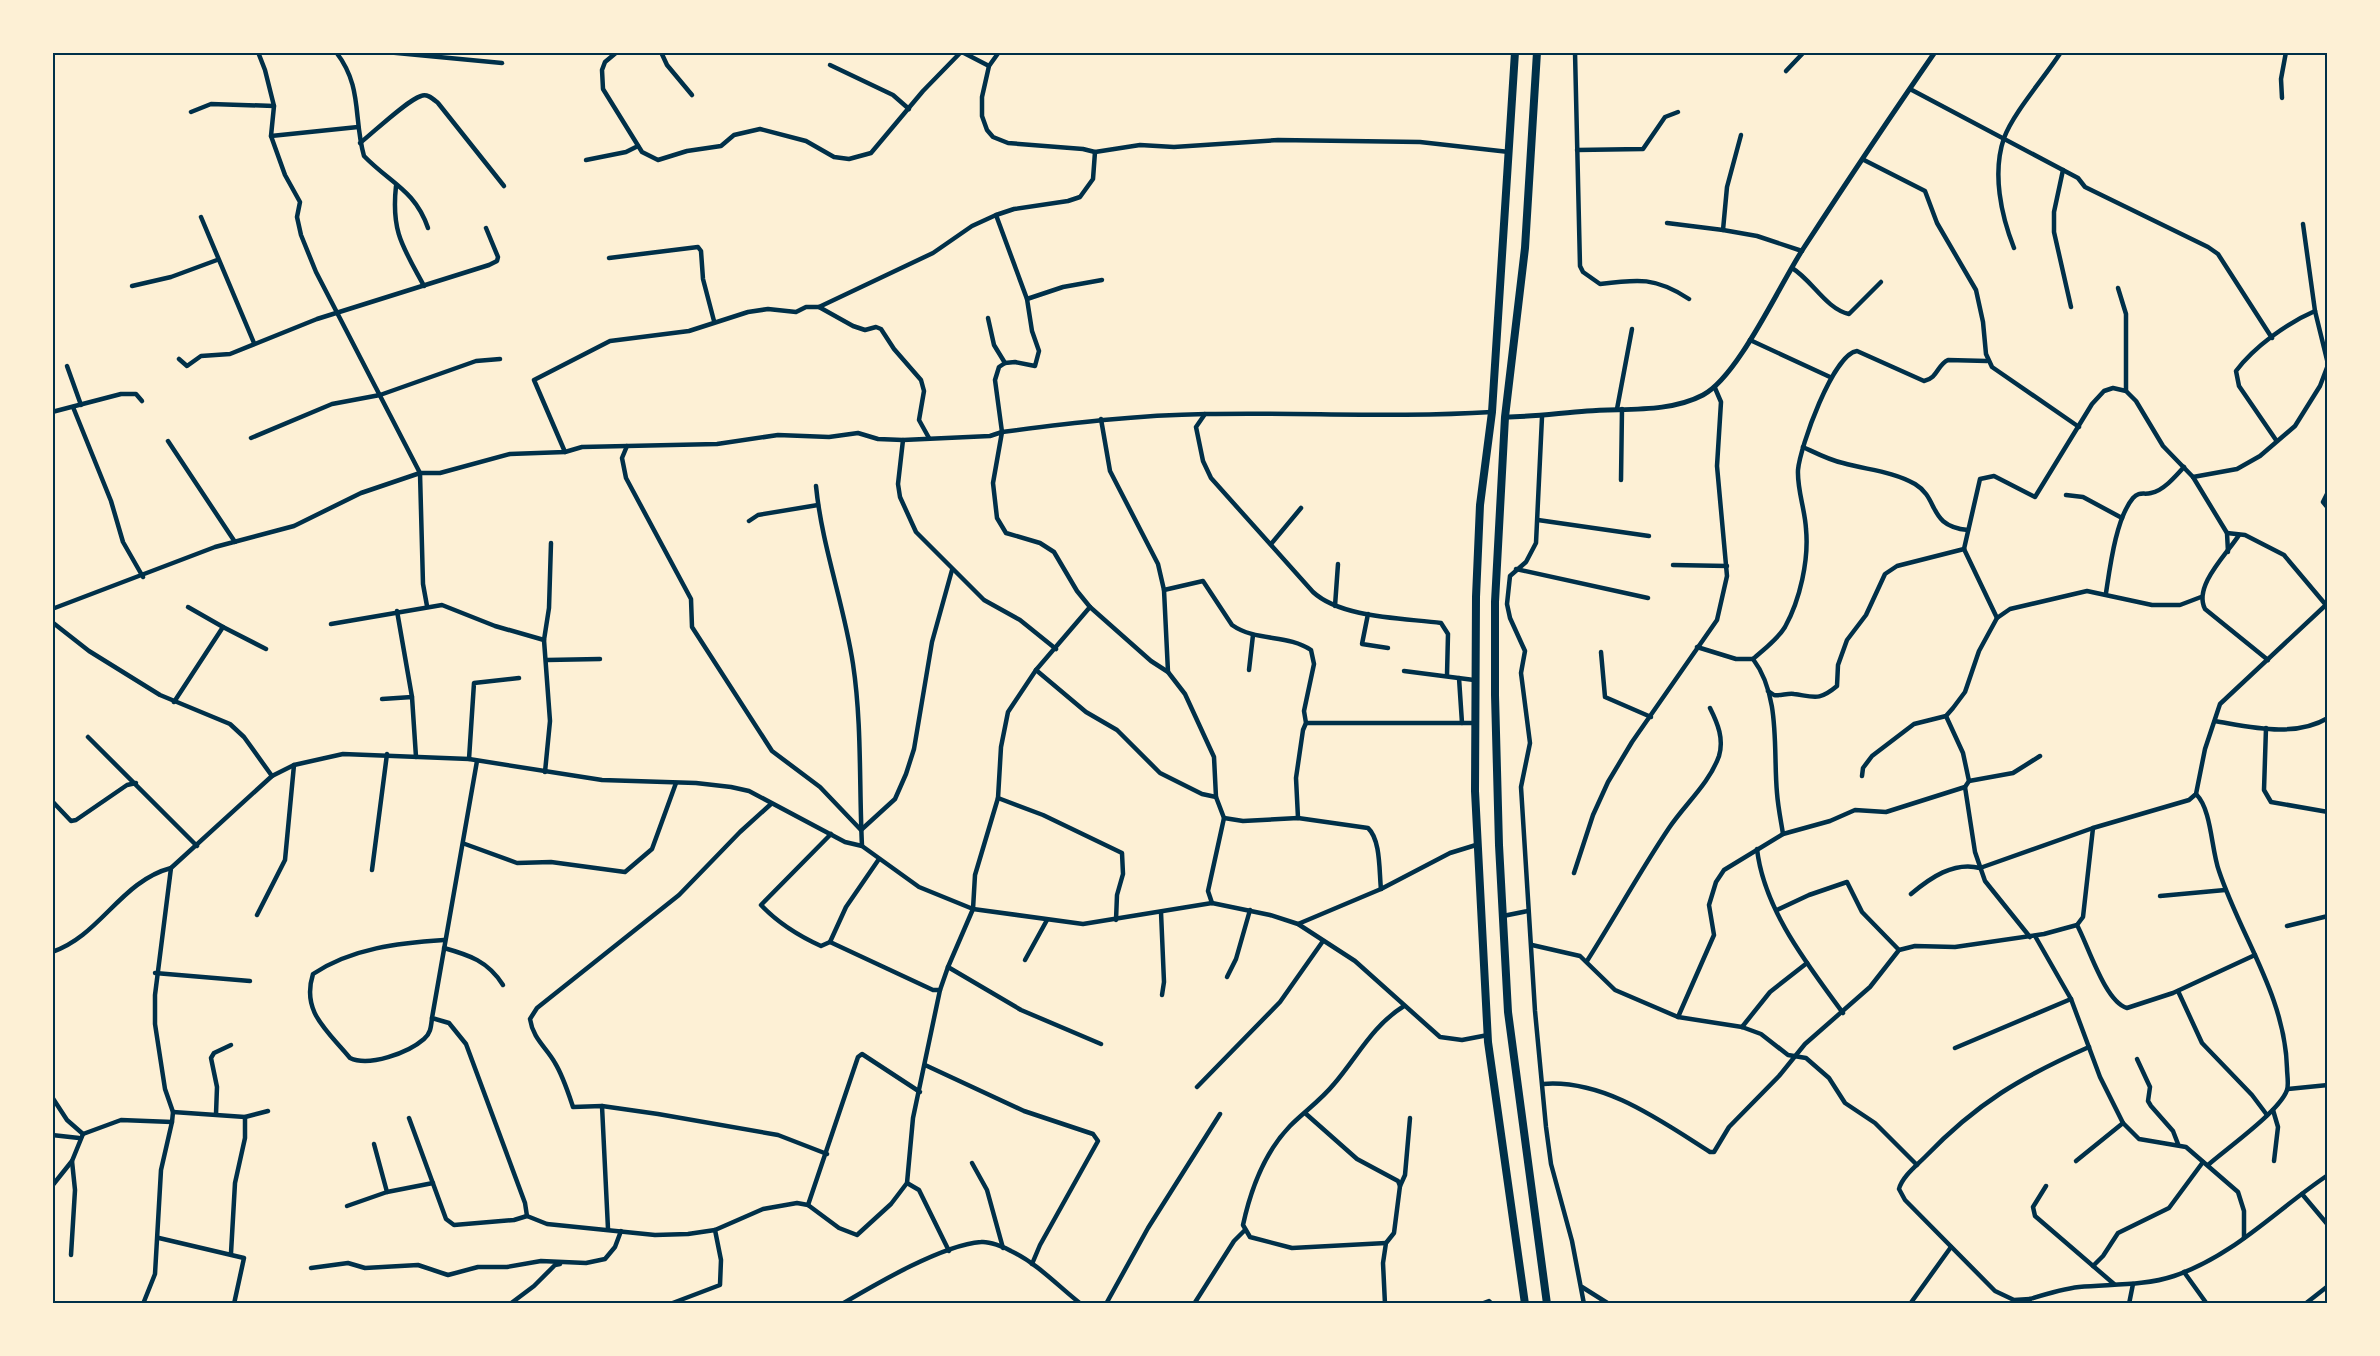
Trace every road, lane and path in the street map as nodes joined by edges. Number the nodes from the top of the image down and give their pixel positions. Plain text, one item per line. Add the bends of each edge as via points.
1 (258, 52) edge
2 (336, 52) edge
3 (386, 52) edge
4 (617, 52) edge
5 (661, 52) edge
6 (961, 52) edge
7 (999, 52) edge
8 (1515, 52) edge
9 (1537, 52) edge
10 (1575, 52) edge
11 (1804, 52) edge
12 (1935, 52) edge
13 (2061, 52) edge
14 (2286, 52) edge
15 (502, 63) dead end
16 (830, 64) dead end
17 (988, 66) junction
18 (1786, 71) dead end
19 (1910, 89) junction
20 (692, 95) dead end
21 (2282, 98) dead end
22 (274, 106) junction
23 (909, 109) junction
24 (191, 112) dead end
25 (1678, 112) dead end
26 (358, 128) junction
27 (1741, 135) dead end
28 (271, 136) junction
29 (2004, 140) junction
30 (360, 143) junction
31 (638, 146) junction
32 (1577, 150) junction
33 (1095, 152) junction
34 (1509, 152) junction
35 (586, 160) dead end
36 (1864, 160) junction
37 (2063, 170) junction
38 (396, 186) junction
39 (504, 186) dead end
40 (996, 215) junction
41 (201, 217) dead end
42 (1667, 223) dead end
43 (2303, 224) dead end
44 (428, 228) dead end
45 (486, 228) dead end
46 (1723, 230) junction
47 (2014, 248) dead end
48 (1802, 251) junction
49 (609, 258) dead end
50 (217, 260) junction
51 (1792, 268) junction
52 (1102, 280) dead end
53 (1881, 282) dead end
54 (132, 286) dead end
55 (424, 286) junction
56 (2118, 288) dead end
57 (1027, 299) junction
58 (1689, 299) dead end
59 (819, 307) junction
60 (2071, 307) dead end
61 (2315, 311) junction
62 (338, 314) junction
63 (988, 318) dead end
64 (714, 321) junction
65 (1632, 329) dead end
66 (2272, 338) junction
67 (1750, 340) junction
68 (254, 343) junction
69 (2326, 350) edge
70 (1986, 354) junction
71 (179, 359) dead end
72 (500, 359) dead end
73 (1980, 360) junction
74 (1988, 361) junction
75 (1005, 363) junction
76 (2328, 365) edge
77 (67, 366) dead end
78 (1830, 377) junction
79 (1714, 388) junction
80 (2126, 391) junction
81 (380, 395) junction
82 (142, 401) dead end
83 (81, 405) junction
84 (73, 407) junction
85 (1619, 409) junction
86 (52, 412) edge
87 (1492, 412) junction
88 (1205, 414) junction
89 (1505, 417) junction
90 (1542, 417) junction
91 (1101, 419) junction
92 (2079, 427) junction
93 (1002, 432) junction
94 (250, 438) dead end
95 (928, 438) junction
96 (903, 440) junction
97 (2276, 440) junction
98 (168, 441) dead end
99 (627, 446) junction
100 (1803, 447) junction
101 (566, 452) junction
102 (2184, 467) junction
103 (420, 473) junction
104 (2193, 477) junction
105 (1621, 480) dead end
106 (816, 486) dead end
107 (2328, 492) edge
108 (2066, 495) dead end
109 (818, 505) junction
110 (1300, 508) dead end
111 (2328, 508) edge
112 (2122, 518) junction
113 (1538, 520) junction
114 (749, 521) dead end
115 (1968, 530) junction
116 (2227, 533) junction
117 (2239, 535) junction
118 (1649, 536) dead end
119 (235, 542) junction
120 (551, 543) dead end
121 (1270, 544) junction
122 (1964, 549) junction
123 (2228, 552) junction
124 (1338, 564) dead end
125 (1673, 565) dead end
126 (1726, 566) junction
127 (1516, 569) junction
128 (952, 570) junction
129 (142, 577) junction
130 (1164, 590) junction
131 (2106, 593) junction
132 (2201, 597) junction
133 (1648, 598) dead end
134 (2327, 604) edge
135 (427, 606) junction
136 (1335, 606) junction
137 (188, 607) dead end
138 (1090, 607) junction
139 (52, 609) edge
140 (397, 611) junction
141 (1368, 614) junction
142 (1996, 618) junction
143 (52, 622) edge
144 (331, 624) dead end
145 (223, 627) junction
146 (1252, 635) junction
147 (544, 640) junction
148 (1697, 647) junction
149 (1388, 648) dead end
150 (266, 649) dead end
151 (1056, 649) junction
152 (1601, 652) dead end
153 (600, 659) dead end
154 (1753, 659) junction
155 (547, 660) junction
156 (2268, 660) junction
157 (1036, 670) junction
158 (1249, 670) dead end
159 (1404, 671) dead end
160 (1168, 672) junction
161 (1447, 675) junction
162 (519, 678) dead end
163 (1459, 678) junction
164 (1474, 680) junction
165 (1768, 691) junction
166 (412, 697) junction
167 (382, 699) dead end
168 (174, 702) junction
169 (1710, 708) dead end
170 (1946, 716) junction
171 (1651, 717) junction
172 (2328, 718) edge
173 (2215, 722) junction
174 (1306, 723) junction
175 (1462, 723) junction
176 (1476, 723) junction
177 (2266, 728) junction
178 (88, 737) dead end
179 (387, 754) junction
180 (2040, 756) dead end
181 (416, 757) junction
182 (469, 759) junction
183 (477, 761) junction
184 (294, 765) junction
185 (545, 772) junction
186 (272, 776) junction
187 (1862, 776) dead end
188 (1969, 781) junction
189 (136, 783) junction
190 (676, 783) junction
191 (1965, 787) junction
192 (2196, 794) junction
193 (1216, 797) junction
194 (998, 798) junction
195 (52, 801) edge
196 (771, 804) junction
197 (2328, 812) edge
198 (1224, 818) junction
199 (1298, 818) junction
200 (2093, 828) junction
201 (861, 830) junction
202 (831, 834) junction
203 (1783, 834) junction
204 (465, 844) junction
205 (1476, 845) junction
206 (197, 846) junction
207 (862, 846) junction
208 (1757, 849) junction
209 (879, 859) junction
210 (171, 868) junction
211 (1980, 868) junction
212 (372, 870) dead end
213 (1574, 873) dead end
214 (1381, 889) junction
215 (2225, 890) junction
216 (1911, 894) dead end
217 (2160, 896) dead end
218 (1212, 903) junction
219 (973, 909) junction
220 (1250, 910) junction
221 (1776, 910) junction
222 (1528, 911) junction
223 (1161, 912) junction
224 (257, 915) dead end
225 (1503, 916) junction
226 (2328, 916) edge
227 (1047, 920) junction
228 (1116, 920) junction
229 (1298, 924) junction
230 (2077, 925) junction
231 (2287, 926) dead end
232 (2032, 936) junction
233 (444, 940) junction
234 (1323, 941) junction
235 (830, 942) junction
236 (1532, 945) junction
237 (444, 948) junction
238 (1899, 950) junction
239 (52, 952) edge
240 (2255, 955) junction
241 (1025, 960) dead end
242 (1587, 961) junction
243 (1807, 963) junction
244 (948, 967) junction
245 (155, 973) junction
246 (1227, 977) dead end
247 (250, 981) dead end
248 (503, 985) dead end
249 (940, 990) junction
250 (2178, 991) junction
251 (1161, 995) dead end
252 (2071, 999) junction
253 (1404, 1006) junction
254 (1843, 1013) junction
255 (432, 1017) junction
256 (1678, 1017) junction
257 (1742, 1027) junction
258 (1488, 1035) junction
259 (1101, 1044) dead end
260 (231, 1045) dead end
261 (2089, 1047) junction
262 (1955, 1048) dead end
263 (1797, 1056) junction
264 (2137, 1059) dead end
265 (925, 1065) junction
266 (1543, 1084) junction
267 (2328, 1085) edge
268 (1197, 1088) dead end
269 (2288, 1089) junction
270 (920, 1092) junction
271 (52, 1096) edge
272 (602, 1106) junction
273 (2273, 1110) junction
274 (268, 1111) dead end
275 (173, 1112) junction
276 (1305, 1113) junction
277 (216, 1114) junction
278 (1220, 1114) dead end
279 (2267, 1115) junction
280 (245, 1116) junction
281 (409, 1118) dead end
282 (1410, 1118) dead end
283 (172, 1122) junction
284 (2123, 1123) junction
285 (52, 1135) edge
286 (81, 1136) junction
287 (374, 1144) dead end
288 (2178, 1144) junction
289 (827, 1154) junction
290 (72, 1161) junction
291 (2076, 1161) dead end
292 (2274, 1161) dead end
293 (972, 1163) dead end
294 (2206, 1164) junction
295 (1917, 1165) junction
296 (2328, 1175) edge
297 (433, 1183) junction
298 (907, 1183) junction
299 (52, 1186) edge
300 (1400, 1186) junction
301 (2046, 1186) dead end
302 (387, 1192) junction
303 (2302, 1194) junction
304 (808, 1205) junction
305 (347, 1206) dead end
306 (527, 1216) junction
307 (2328, 1225) edge
308 (608, 1229) junction
309 (715, 1230) junction
310 (621, 1231) junction
311 (1244, 1231) junction
312 (159, 1238) junction
313 (2244, 1238) junction
314 (1386, 1243) junction
315 (1951, 1247) junction
316 (1003, 1248) junction
317 (949, 1251) junction
318 (231, 1253) junction
319 (71, 1255) dead end
320 (566, 1263) junction
321 (1032, 1264) junction
322 (2093, 1266) junction
323 (311, 1268) dead end
324 (2184, 1272) junction
325 (2133, 1284) junction
326 (2114, 1285) junction
327 (2328, 1286) edge
328 (1582, 1287) junction
329 (2029, 1301) edge
330 (142, 1304) edge
331 (234, 1304) edge
332 (510, 1304) edge
333 (670, 1304) edge
334 (842, 1304) edge
335 (1081, 1304) edge
336 (1106, 1304) edge
337 (1194, 1304) edge
338 (1385, 1304) edge
339 (1481, 1304) edge
340 (1492, 1304) edge
341 (1525, 1304) edge
342 (1547, 1304) edge
343 (1584, 1304) edge
344 (1609, 1304) edge
345 (1910, 1304) edge
346 (2129, 1304) edge
347 (2207, 1304) edge
348 (2305, 1304) edge

1 - 22 street
2 - 26 street via 354,84
3 - 15 street
4 - 31 street via 605,62 603,89
5 - 20 street
6 - 17 street
6 - 23 street
7 - 17 street
8 - 34 highway
9 - 89 highway via 1525,248
10 - 32 street
11 - 18 street
12 - 19 street
13 - 29 street
14 - 21 street
16 - 23 street via 893,95
17 - 33 street via 982,116 993,137 1008,143
19 - 29 street
19 - 36 street
22 - 24 street via 211,104
22 - 28 street
23 - 31 street via 871,153 849,159 822,152 806,141 760,129 734,135 721,146 658,160 645,155
25 - 32 street via 1665,117 1644,150
26 - 28 street
26 - 30 street
27 - 46 street via 1727,187
28 - 62 street via 300,202 297,218 301,235
29 - 37 street
29 - 47 street via 2001,203
30 - 38 street via 364,156
30 - 39 street via 421,95 428,95
31 - 35 street
32 - 58 street via 1583,272 1600,284 1640,279 1665,284
33 - 34 street via 1140,145 1174,147 1278,140 1420,142
33 - 40 street via 1093,179 1080,197
34 - 87 highway
36 - 48 street
36 - 70 street via 1925,191 1937,223 1976,290
37 - 60 street via 2054,232
37 - 66 street via 2085,187 2218,254
38 - 44 street via 421,208
38 - 55 street via 395,224 399,240
40 - 57 street
40 - 59 street via 972,226 933,254
41 - 50 street
42 - 46 street
43 - 61 street
45 - 55 street via 497,261
46 - 48 street
48 - 51 street
49 - 64 street via 698,247
50 - 54 street
50 - 68 street
51 - 53 street via 1845,314 1852,313
51 - 67 street
52 - 57 street
55 - 62 street
56 - 80 street via 2126,315
57 - 75 street via 1039,351 1035,366
59 - 64 street via 796,312 768,309
59 - 95 street via 865,330 881,329 921,380 924,390 919,420
61 - 66 street
61 - 69 street
62 - 68 street
62 - 81 street
63 - 75 street via 994,345
64 - 101 street via 689,331 610,341 534,380
65 - 85 street
66 - 97 street via 2243,362 2236,378
67 - 78 street
67 - 79 street
68 - 71 street via 230,354 201,356 187,366
69 - 76 street
70 - 73 street
70 - 74 street
72 - 81 street via 476,361
73 - 74 street
73 - 78 street via 1948,360 1935,376 1924,381 1853,351
74 - 92 street via 2018,388
75 - 93 street via 999,367 995,380
76 - 97 street via 2295,426
77 - 83 street
78 - 100 street
79 - 85 street via 1688,402
79 - 126 street via 1721,402 1717,466
80 - 92 street via 2104,390
80 - 102 street via 2163,446
81 - 94 street via 332,404
81 - 103 street
82 - 83 street via 132,392
83 - 84 street
84 - 86 street
84 - 129 street via 123,542
85 - 90 street
85 - 105 street
87 - 88 street via 1420,416
87 - 164 highway via 1480,505
88 - 91 street
88 - 121 street via 1196,427 1211,478
89 - 90 street
89 - 225 highway via 1496,602
90 - 113 street
91 - 93 street
91 - 130 street via 1110,471 1152,550
92 - 115 street via 2035,497 1994,476 1980,478
93 - 95 street via 990,436
93 - 138 street via 993,483 1001,528 1054,552
95 - 96 street
96 - 99 street via 858,433 829,438 778,435 717,444
96 - 128 street via 898,484 905,511 916,532
97 - 104 street via 2248,465
98 - 119 street
99 - 101 street via 582,447
99 - 201 street via 622,458 626,478 691,599 692,627 772,751 820,787
100 - 115 street via 1916,485 1934,513 1948,525
100 - 154 street via 1798,470 1807,530 1800,586 1785,626
101 - 103 street via 510,454 440,473
102 - 104 street
102 - 112 street via 2159,489 2133,498
103 - 119 street via 361,493 294,526
103 - 135 street
104 - 116 street
106 - 109 street
107 - 111 street via 2323,502
108 - 112 street via 2084,496
109 - 114 street via 758,515
109 - 201 street via 853,663 859,723
110 - 121 street
112 - 131 street
113 - 118 street
113 - 127 street via 1533,554
115 - 122 street
116 - 117 street
116 - 123 street
117 - 123 street
117 - 134 street via 2284,555
119 - 129 street
120 - 147 street
121 - 136 street via 1313,592
122 - 142 street
122 - 165 street via 1897,566 1885,574 1870,609 1847,640 1838,665 1837,686 1831,691 1809,698
123 - 132 street
124 - 136 street
125 - 126 street
126 - 148 street via 1717,620
127 - 133 street
127 - 222 street via 1510,576 1507,604 1525,651 1521,673 1530,743 1521,787
128 - 151 street via 984,600 1020,620
128 - 201 street via 932,642 914,749 906,774 895,799
129 - 139 street
130 - 146 street via 1203,581 1232,625
130 - 160 street
131 - 132 street via 2152,605 2180,605
131 - 142 street via 2087,591 2017,606
132 - 156 street via 2205,609
134 - 156 street
135 - 140 street
135 - 147 street via 442,605
136 - 141 street
137 - 145 street
138 - 151 street
138 - 160 street
140 - 144 street
140 - 166 street
141 - 149 street via 1362,644
141 - 161 street via 1441,623 1448,634
142 - 170 street via 1965,692
143 - 168 street via 89,651
145 - 150 street
145 - 168 street
146 - 158 street
146 - 174 street via 1301,643 1311,650 1314,664 1304,711
147 - 155 street
148 - 154 street via 1736,659
148 - 171 street
151 - 157 street
152 - 171 street via 1605,697
153 - 155 street
154 - 165 street
155 - 185 street via 550,721
156 - 173 street via 2220,704
157 - 193 street via 1086,712 1117,730 1160,773
157 - 194 street via 1005,722
159 - 161 street
160 - 193 street via 1185,694 1207,738 1214,757
161 - 163 street
162 - 182 street via 474,683
163 - 164 street
163 - 175 street
164 - 176 highway
165 - 203 street via 1776,735 1777,794
166 - 167 street
166 - 181 street
168 - 186 street via 230,724
169 - 242 street via 1722,742 1718,757 1707,779 1635,880
170 - 187 street via 1914,724 1872,756
170 - 188 street via 1963,753
171 - 213 street via 1608,782
172 - 177 street via 2313,725
173 - 177 street
173 - 192 street
174 - 175 street
174 - 199 street via 1296,778
175 - 176 street
176 - 205 highway
177 - 197 street via 2266,796 2271,802
178 - 189 street
179 - 181 street
179 - 184 street via 343,754
179 - 212 street
180 - 188 street via 2013,773
181 - 182 street
182 - 183 street
183 - 185 street
183 - 204 street
184 - 186 street
184 - 224 street via 285,860
185 - 190 street via 602,780
186 - 206 street
188 - 191 street
189 - 195 street via 127,785 76,820 71,821
189 - 206 street
190 - 196 street via 731,787 749,791
190 - 204 street via 652,849 625,872 551,862 517,863
191 - 203 street via 1886,812 1855,810
191 - 211 street
192 - 200 street via 2189,800
192 - 215 street via 2206,812
193 - 198 street
194 - 219 street via 975,876
194 - 228 street via 1122,853
196 - 202 street
196 - 272 street via 679,895 569,986 549,998 530,1019 538,1043 561,1072 573,1107
198 - 199 street
198 - 218 street via 1208,891
199 - 214 street via 1368,828 1373,832
200 - 211 street
200 - 230 street via 2083,917
201 - 207 street
202 - 207 street
202 - 235 street via 761,905 805,939 821,946
203 - 208 street
204 - 233 street
205 - 214 street via 1450,853
205 - 258 highway
206 - 210 street
207 - 209 street
208 - 221 street via 1765,885
208 - 256 street via 1724,870 1716,882 1709,904 1714,935
209 - 219 street via 919,887
209 - 235 street via 846,907
210 - 239 street via 153,872 74,943
210 - 245 street
211 - 216 street via 1963,865
211 - 232 street via 1997,898
214 - 229 street
215 - 217 street
215 - 240 street
218 - 220 street
218 - 223 street
219 - 227 street
219 - 244 street
220 - 229 street
220 - 246 street
221 - 238 street via 1847,882 1862,912
221 - 243 street
222 - 225 street
222 - 236 street
223 - 228 street
223 - 251 street
225 - 342 highway via 1508,1012
226 - 231 street
227 - 228 street via 1083,924
227 - 241 street
229 - 234 street
230 - 232 street
230 - 250 street via 2097,970 2120,1006 2127,1008
232 - 238 street
232 - 252 street
233 - 237 street
233 - 255 street via 388,945 335,962 313,974 308,990 313,1011 356,1061 391,1055 413,1046 430,1031
234 - 253 street via 1362,967
234 - 268 street via 1280,1002
235 - 249 street
236 - 242 street via 1568,952
236 - 266 street
237 - 248 street via 481,961
237 - 255 street
238 - 254 street
240 - 250 street
240 - 269 street via 2281,1021
242 - 256 street via 1616,990
243 - 254 street
243 - 257 street via 1770,992
244 - 249 street
244 - 259 street via 1021,1010
245 - 247 street
245 - 275 street via 155,1024 165,1089
249 - 265 street
250 - 279 street via 2202,1043
252 - 261 street
252 - 262 street
253 - 258 street via 1440,1037 1462,1040
253 - 276 street via 1378,1025 1335,1083
254 - 263 street via 1805,1044
255 - 306 street via 449,1023 466,1044
256 - 257 street
257 - 263 street via 1761,1034 1788,1055
258 - 341 highway
260 - 277 street via 212,1058
261 - 284 street
261 - 295 street via 2033,1072 1985,1102
263 - 266 street via 1729,1127 1714,1152 1624,1101 1570,1084
263 - 295 street via 1806,1058 1830,1078 1845,1103 1875,1123
264 - 288 street via 2150,1087 2148,1101 2173,1131
265 - 270 street
265 - 321 street via 1024,1111 1093,1134 1098,1141
266 - 328 street via 1551,1164
267 - 269 street
269 - 273 street
270 - 289 street via 862,1054 853,1067
270 - 298 street via 913,1118
271 - 286 street
272 - 289 street via 778,1135
272 - 308 street
273 - 279 street
273 - 292 street via 2278,1127
274 - 280 street
275 - 277 street
275 - 283 street
276 - 300 street via 1357,1159 1398,1180
276 - 311 street via 1267,1155 1248,1203
277 - 280 street
278 - 336 street via 1148,1228
279 - 294 street
280 - 318 street via 245,1138 235,1183
281 - 297 street
282 - 300 street via 1405,1175
283 - 286 street via 120,1120
283 - 312 street via 161,1170
284 - 288 street via 2139,1138
284 - 291 street
285 - 286 street
286 - 290 street
287 - 302 street
288 - 294 street
289 - 304 street
290 - 299 street
290 - 319 street via 75,1190
293 - 316 street via 987,1190
294 - 313 street via 2238,1192 2244,1211
294 - 322 street via 2169,1208 2118,1233
295 - 315 street via 1900,1184 1901,1195
296 - 303 street
297 - 302 street
297 - 306 street via 446,1219 454,1224
298 - 304 street via 891,1204 857,1235 839,1228
298 - 317 street via 919,1190
300 - 314 street via 1394,1233
301 - 322 street via 2033,1208 2035,1216
302 - 305 street
303 - 307 street
303 - 313 street
304 - 309 street via 763,1209
306 - 308 street via 547,1224
308 - 310 street
309 - 310 street via 655,1235
309 - 333 street via 721,1260 720,1285
310 - 320 street via 605,1259
311 - 314 street via 1260,1240 1292,1248
311 - 337 street
312 - 318 street
312 - 330 street via 155,1274
313 - 324 street
314 - 338 street
315 - 329 street via 1995,1291 2014,1300
315 - 345 street
316 - 317 street via 982,1241
316 - 321 street
317 - 334 street
318 - 331 street via 244,1257
320 - 323 street via 478,1267 448,1275 418,1265 365,1268 348,1263
320 - 332 street via 555,1264
321 - 335 street
322 - 326 street
324 - 325 street
324 - 347 street
325 - 326 street
325 - 346 street
326 - 329 street via 2076,1288
327 - 348 street
328 - 343 street
328 - 344 street
339 - 340 street

